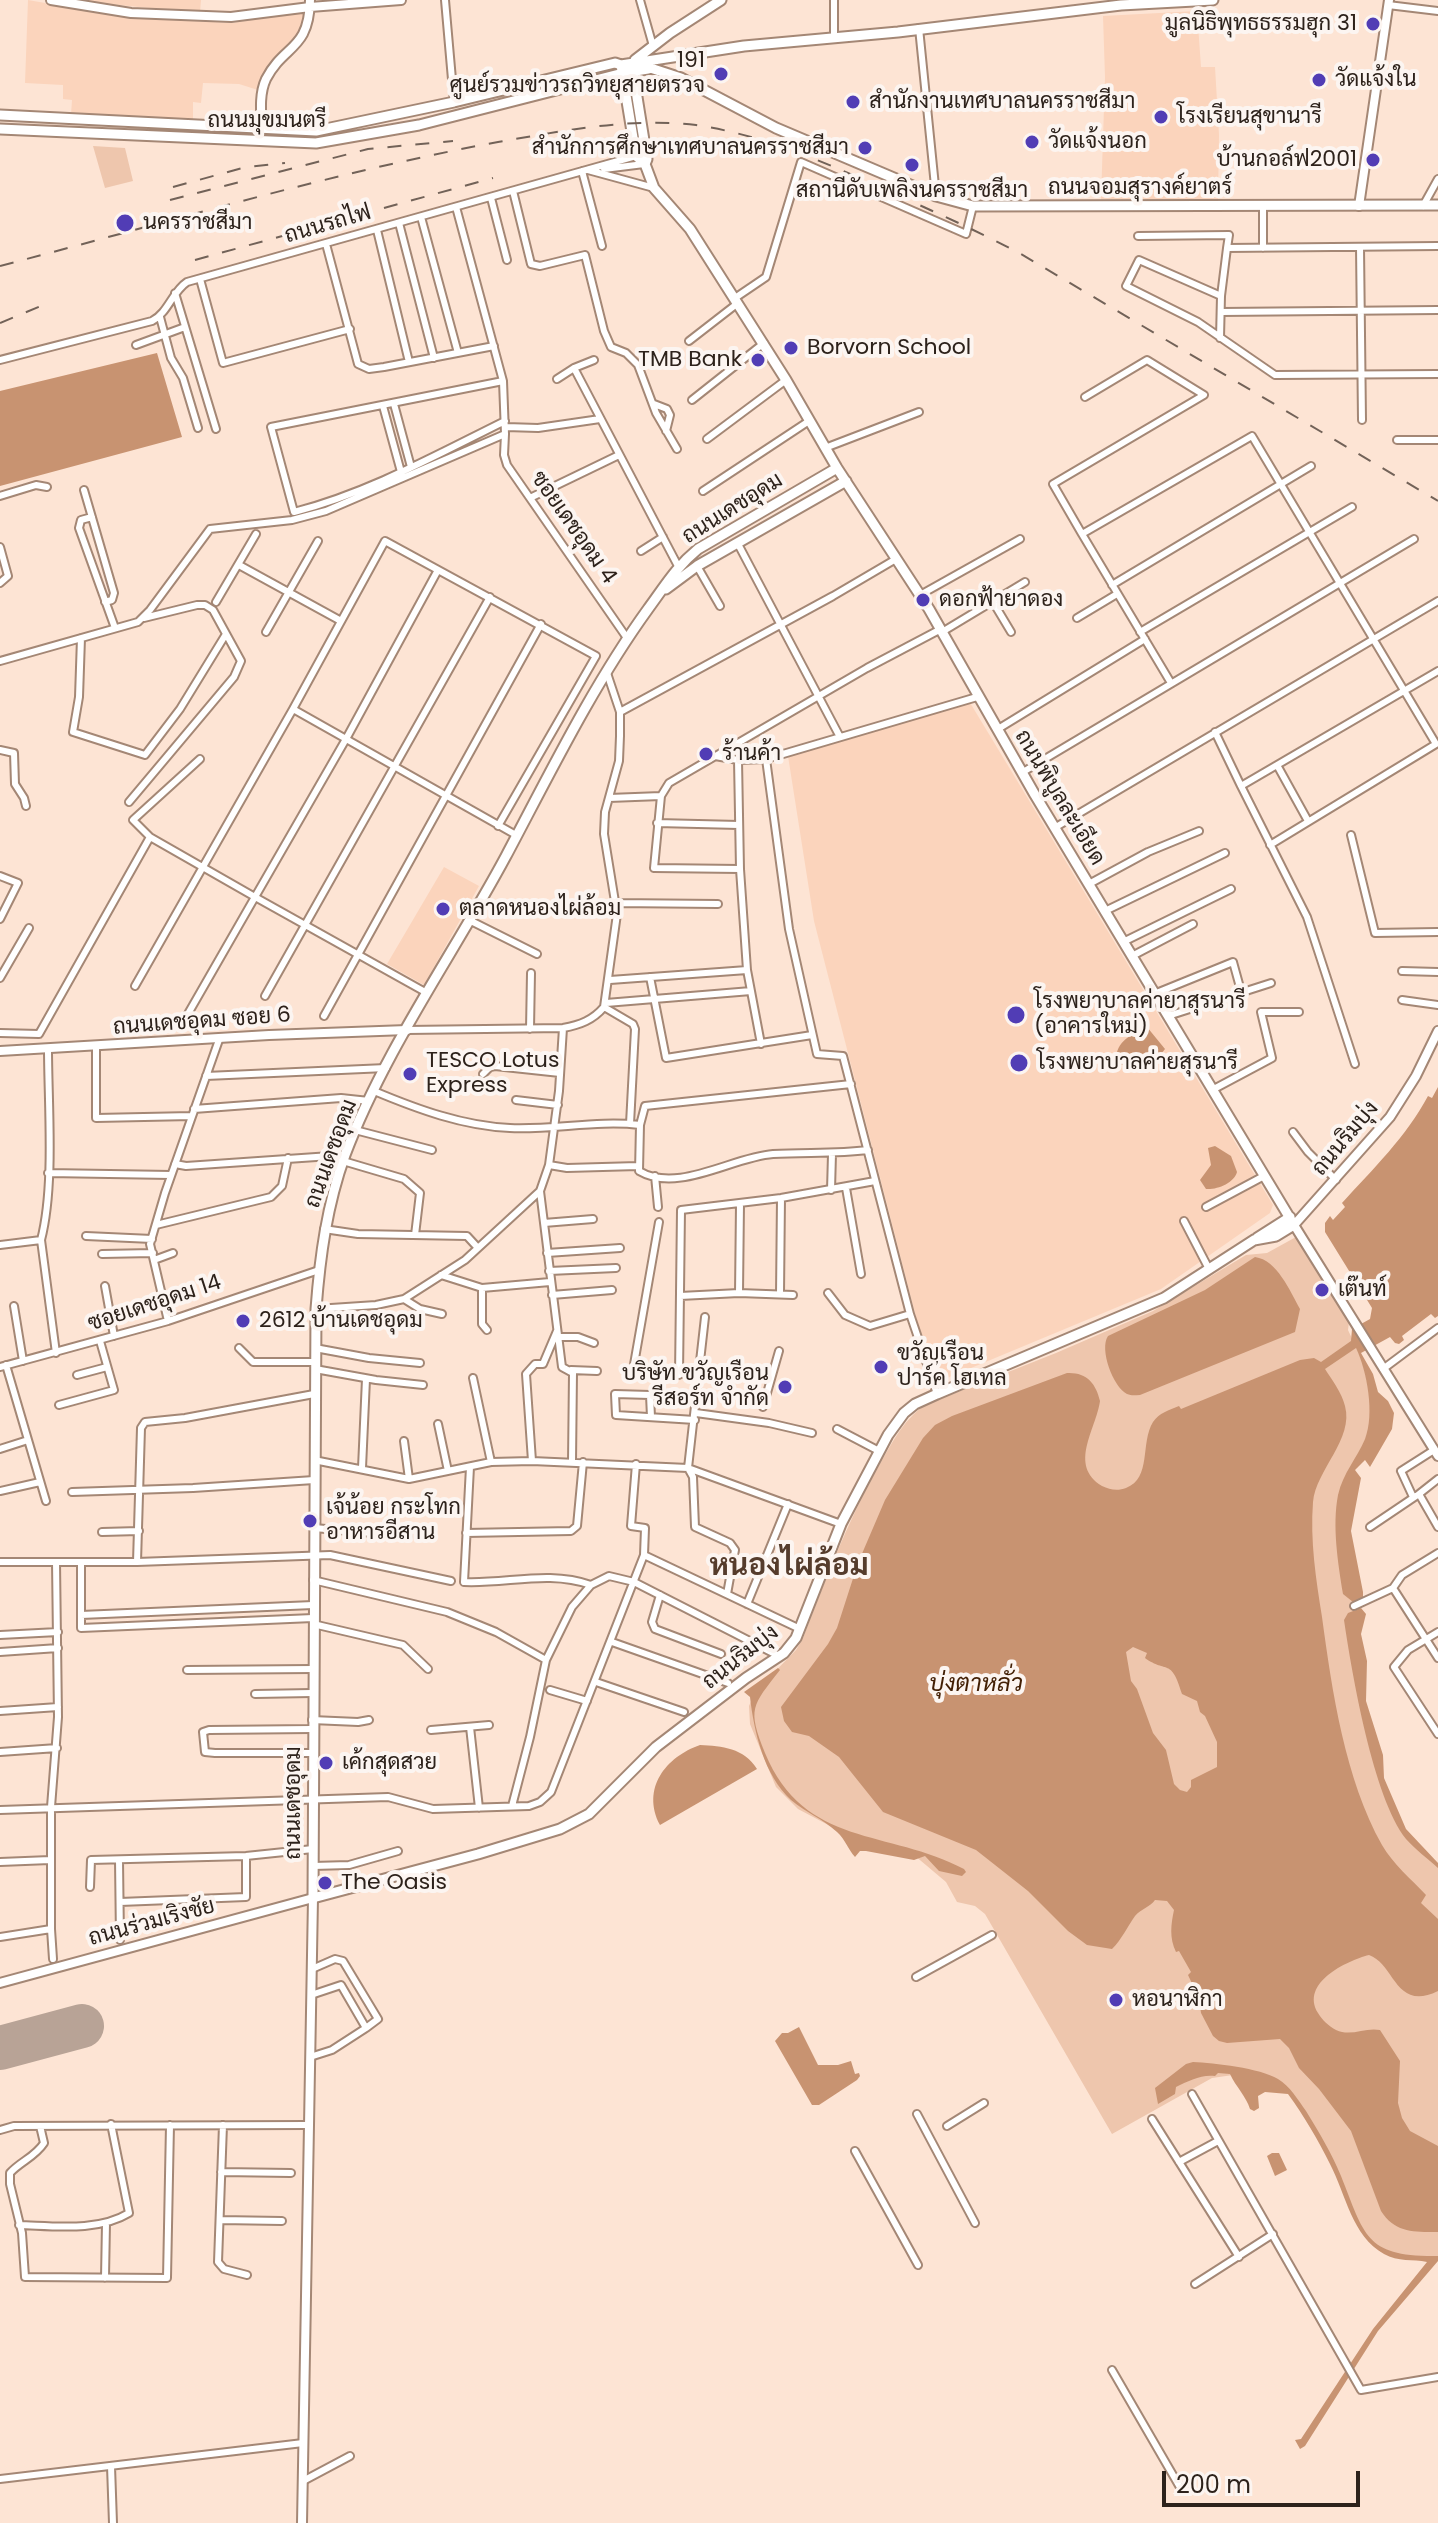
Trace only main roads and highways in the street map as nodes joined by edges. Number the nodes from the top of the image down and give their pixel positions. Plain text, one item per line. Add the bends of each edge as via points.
1 (721, 0) edge
2 (1213, 0) edge
3 (670, 33) junction
4 (678, 55) junction
5 (627, 68) junction
6 (681, 78) junction
7 (416, 110) junction
8 (0, 115) edge
9 (419, 125) junction
10 (0, 129) edge
11 (262, 129) junction
12 (266, 141) junction
13 (645, 164) junction
14 (1438, 205) edge
15 (837, 468) junction
16 (846, 481) junction
17 (730, 530) junction
18 (738, 544) junction
19 (660, 594) junction
20 (1292, 1221) joint
21 (313, 1898) joint

1 - 3 main road
2 - 4 main road via 1121,5
3 - 4 main road
3 - 5 main road
4 - 5 main road
4 - 6 main road
5 - 6 main road, ถนนจอมสุรางค์ยาตร์ via 658,69
5 - 7 main road, ถนนมุขมนตรี via 615,63 596,66
5 - 9 main road, ถนนมุขมนตรี
5 - 13 main road, ถนนพิบูลละเอียด
5 - 13 main road, ถนนพิบูลละเอียด via 636,156
6 - 14 main road, ถนนจอมสุรางค์ยาตร์ via 776,128 936,196 973,206
7 - 9 main road
7 - 11 main road, ถนนมุขมนตรี via 316,131
8 - 11 main road, ถนนมุขมนตรี
9 - 12 main road, ถนนมุขมนตรี via 316,143
10 - 12 main road, ถนนมุขมนตรี
11 - 12 main road
13 - 15 main road, ถนนพิบูลละเอียด via 654,188 690,229
15 - 16 main road, ถนนพิบูลละเอียด
15 - 17 main road, ถนนเดชอุดม
16 - 18 main road, ถนนเดชอุดม
16 - 20 main road, ถนนพิบูลละเอียด via 942,630 977,697
17 - 18 main road
17 - 19 main road, ถนนเดชอุดม via 678,566
18 - 19 main road, ถนนเดชอุดม
19 - 21 main road, ถนนเดชอุดม via 627,638 386,1068 344,1158 324,1229 314,1394
20 - 21 main road, ถนนริมบุ่ง via 1276,1236 1254,1240 1164,1298 937,1394 904,1413 841,1524 790,1645 656,1747 589,1814 560,1829 478,1854

